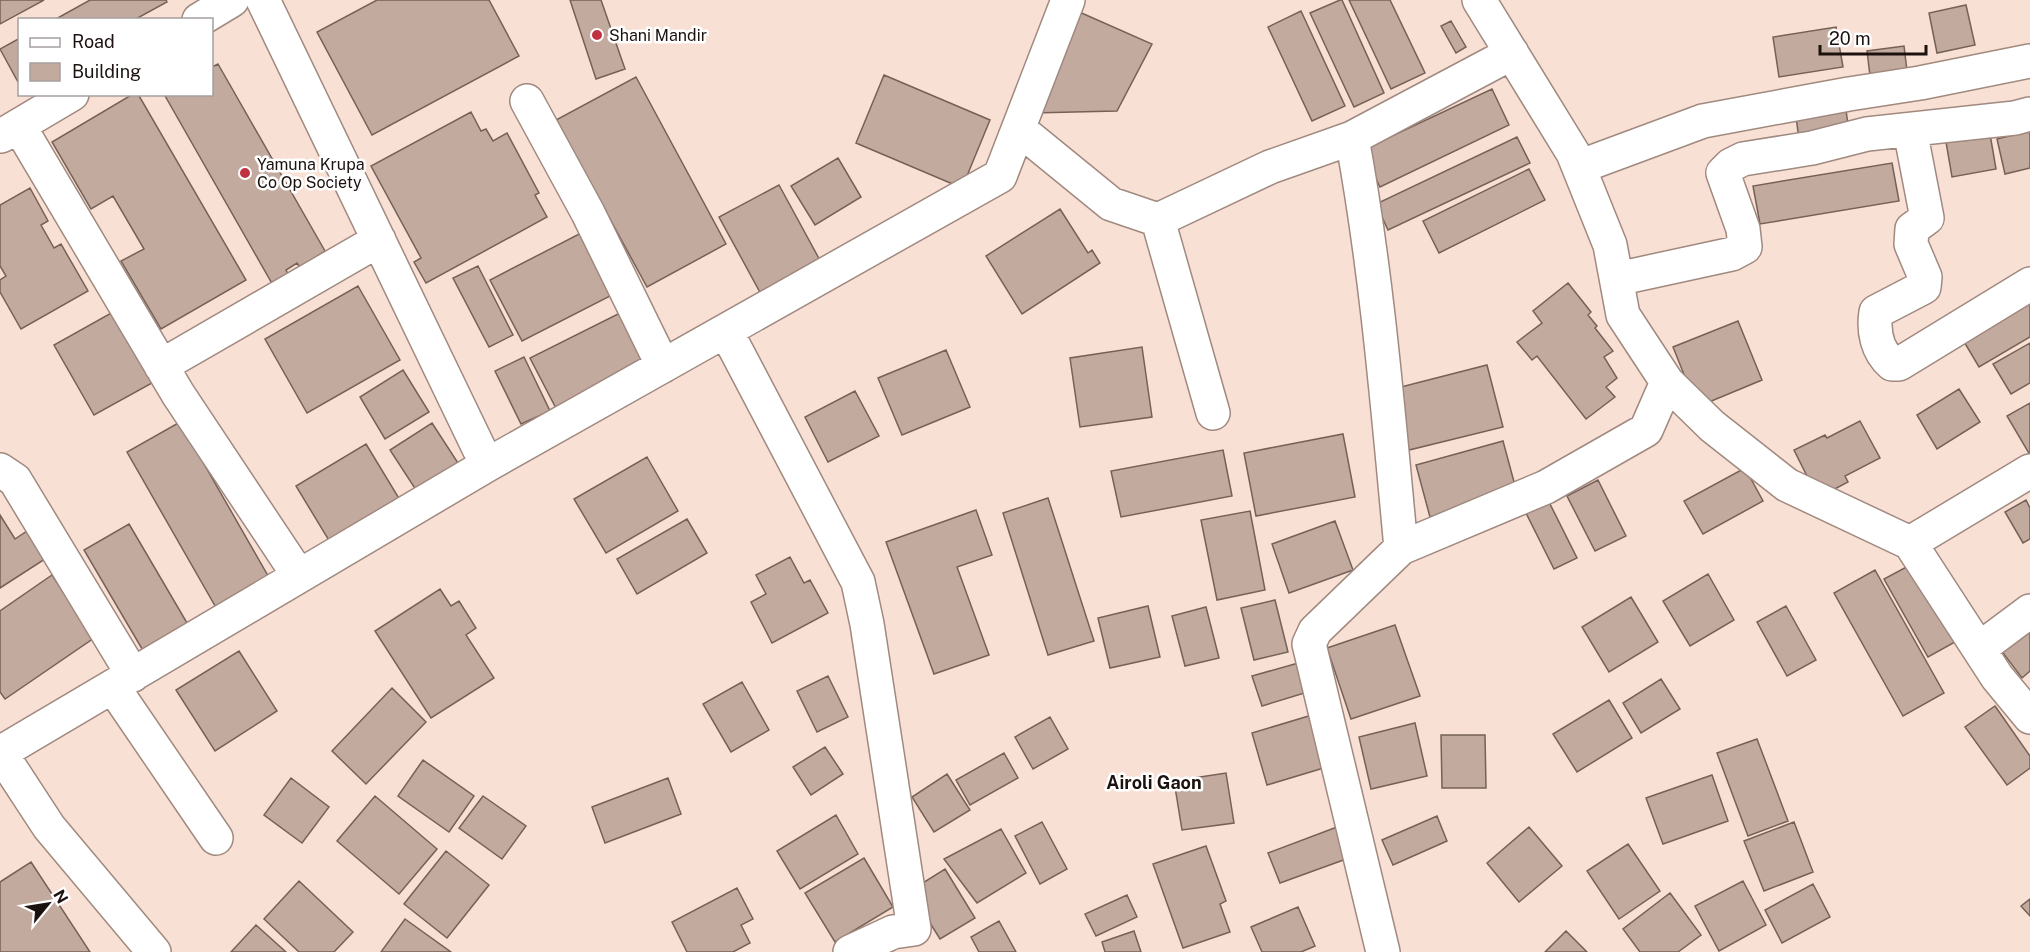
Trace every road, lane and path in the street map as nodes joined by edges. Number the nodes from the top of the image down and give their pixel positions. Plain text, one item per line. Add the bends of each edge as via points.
1 (232, 0) edge
2 (263, 0) edge
3 (1068, 0) edge
4 (1479, 0) edge
5 (202, 18) edge
6 (1512, 53) junction
7 (2030, 61) edge
8 (69, 96) edge
9 (526, 101) dead end
10 (2030, 114) edge
11 (1019, 129) junction
12 (1910, 130) junction
13 (9, 131) edge
14 (1352, 138) junction
15 (1579, 167) junction
16 (1158, 220) junction
17 (379, 240) junction
18 (1617, 279) junction
19 (2030, 284) edge
20 (726, 331) junction
21 (161, 366) junction
22 (663, 366) junction
23 (1668, 382) junction
24 (1213, 413) dead end
25 (487, 465) junction
26 (0, 470) edge
27 (2030, 471) edge
28 (1910, 543) junction
29 (1401, 548) junction
30 (299, 576) junction
31 (2030, 611) edge
32 (1979, 649) junction
33 (123, 681) junction
34 (2030, 717) edge
35 (0, 752) edge
36 (216, 838) dead end
37 (154, 952) edge
38 (850, 952) edge
39 (1383, 952) edge

1 - 5 street
2 - 17 street
3 - 11 street
4 - 6 street
6 - 14 street
6 - 15 street
7 - 15 street via 1703,121
8 - 13 street
9 - 22 street via 588,213
10 - 12 street
11 - 16 street via 1111,204
11 - 20 street via 1000,176
12 - 18 street via 1868,134 1743,159 1731,165 1723,173 1743,229 1744,247 1732,254
12 - 19 street via 1927,218 1912,229 1911,244 1925,277 1924,287 1876,312 1875,334 1886,359 1899,364
13 - 21 street
14 - 16 street via 1270,167
14 - 29 street via 1383,358
15 - 18 street via 1610,245
16 - 24 street
17 - 21 street
17 - 25 street
18 - 23 street via 1623,315
20 - 22 street
20 - 38 street via 858,582 867,624 914,929 893,932
21 - 30 street
22 - 25 street
23 - 28 street via 1712,426 1787,485
23 - 29 street via 1646,430 1546,487
25 - 30 street
26 - 33 street via 15,480
27 - 28 street
28 - 32 street
29 - 39 street via 1315,632 1310,644
30 - 33 street
31 - 32 street
32 - 34 street
33 - 35 street
33 - 36 street
35 - 37 street via 49,827

